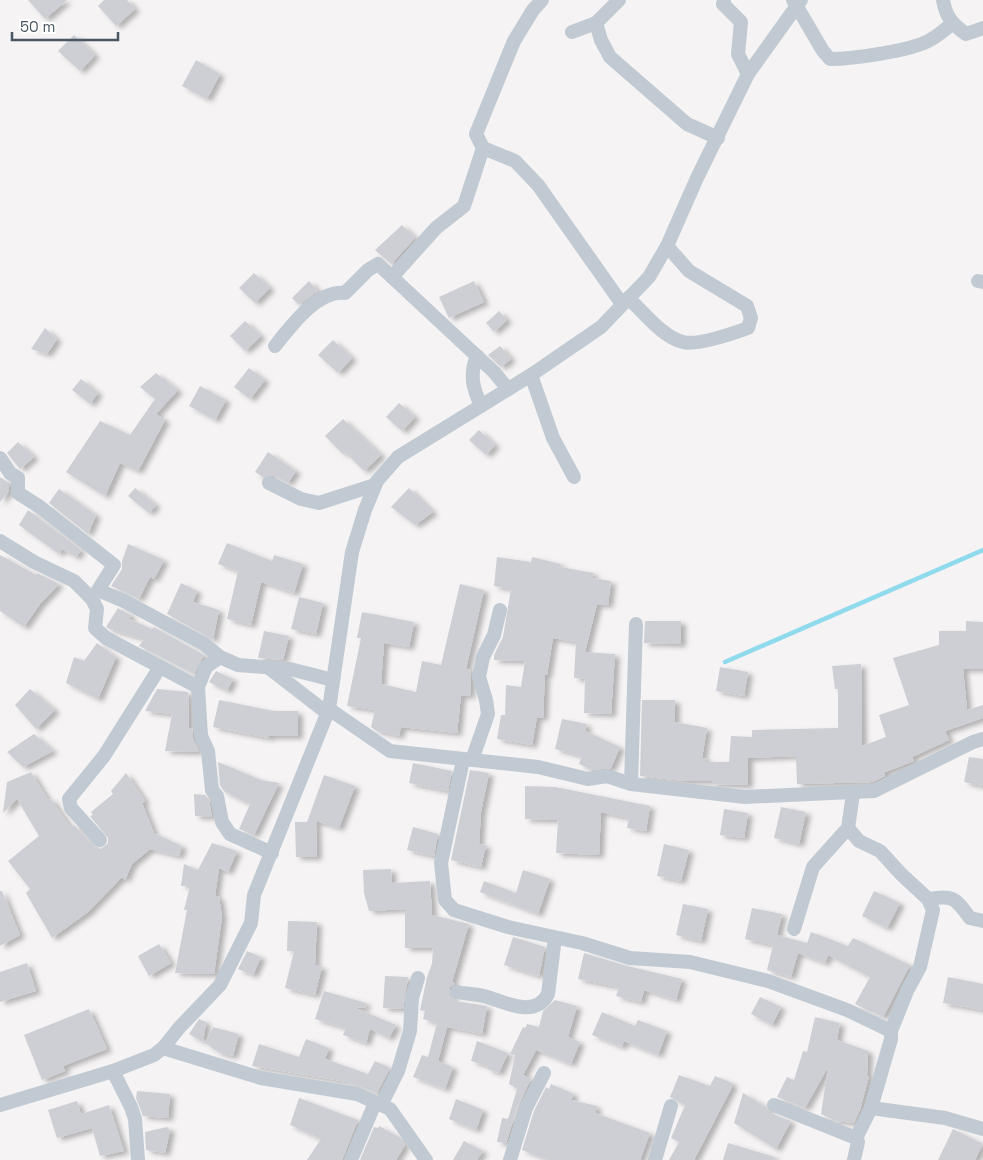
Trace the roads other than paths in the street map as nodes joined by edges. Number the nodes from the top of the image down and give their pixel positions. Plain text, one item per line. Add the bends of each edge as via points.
1 (542, 0) edge
2 (619, 0) edge
3 (724, 0) edge
4 (943, 0) edge
5 (797, 1) edge
6 (596, 24) junction
7 (952, 24) junction
8 (983, 28) edge
9 (572, 32) dead end
10 (748, 74) junction
11 (718, 138) junction
12 (483, 148) junction
13 (667, 246) junction
14 (392, 277) junction
15 (625, 301) junction
16 (275, 346) dead end
17 (477, 356) junction
18 (531, 375) junction
19 (508, 390) junction
20 (481, 406) junction
21 (0, 458) edge
22 (574, 477) dead end
23 (269, 483) dead end
24 (375, 486) junction
25 (0, 541) edge
26 (500, 610) dead end
27 (636, 624) dead end
28 (220, 658) junction
29 (265, 666) junction
30 (160, 667) junction
31 (333, 680) junction
32 (198, 687) junction
33 (328, 711) junction
34 (983, 739) edge
35 (467, 760) junction
36 (630, 784) junction
37 (853, 794) junction
38 (848, 828) junction
39 (100, 840) dead end
40 (272, 853) junction
41 (928, 899) junction
42 (983, 921) edge
43 (794, 929) dead end
44 (555, 938) junction
45 (418, 978) dead end
46 (457, 992) dead end
47 (891, 1030) junction
48 (163, 1048) junction
49 (113, 1072) junction
50 (544, 1073) dead end
51 (378, 1104) junction
52 (0, 1105) edge
53 (774, 1105) dead end
54 (671, 1106) dead end
55 (871, 1108) junction
56 (983, 1129) edge
57 (856, 1138) junction
58 (138, 1160) edge
59 (351, 1160) edge
60 (426, 1160) edge
61 (510, 1160) edge
62 (655, 1160) edge
63 (854, 1160) edge

1 - 12 street via 514,41 484,112 476,134
2 - 6 street
3 - 10 street via 723,4 741,22 738,54
4 - 7 street
5 - 7 street via 830,59 930,41
5 - 10 street
6 - 9 street
6 - 11 street via 610,57 687,124
7 - 8 street via 966,34
10 - 11 street
11 - 13 street
12 - 14 street via 464,206 436,228
12 - 15 street via 515,161 538,185
13 - 15 street via 649,277
13 - 15 street via 689,271 746,306 750,318 748,328 719,338 684,343
14 - 16 street via 378,264 345,293 336,292 316,302
14 - 17 street
15 - 18 street via 601,327
17 - 19 street
17 - 20 street via 472,384
18 - 19 street
18 - 22 street via 552,438
19 - 20 street
20 - 24 street via 398,457
21 - 28 street via 10,474 18,478 18,493 114,565 98,590 204,644
23 - 24 street via 300,499 319,503
24 - 31 street via 352,552
25 - 30 street via 74,581 97,609 95,628 106,638
26 - 35 street via 479,677 488,714
27 - 36 street
28 - 29 street via 238,665
28 - 32 street via 206,667
29 - 31 street
29 - 33 street
30 - 32 street
30 - 39 street via 104,756 69,799 71,808
31 - 33 street
32 - 40 street via 201,736 208,751 212,790 217,796 222,822 230,834
33 - 35 street via 390,751
33 - 40 street
34 - 37 street via 874,791
35 - 36 street via 538,767 588,779 607,776
35 - 44 street via 441,863 445,900 454,910 470,916
36 - 37 street via 745,797
37 - 38 street
38 - 41 street via 859,841 880,851
38 - 43 street via 813,867
40 - 48 street via 254,895 251,923 220,985
41 - 42 street via 948,896 957,900 970,918
41 - 47 street via 934,910 926,945
44 - 46 street via 548,994 538,1006 522,1008 484,996
44 - 47 street via 630,958 690,962 768,981
45 - 51 street via 412,998 410,1031 398,1072
47 - 55 street
48 - 49 street
48 - 51 street via 261,1078 357,1094
49 - 52 street
49 - 58 street via 135,1119
50 - 61 street via 526,1108
51 - 59 street
51 - 60 street via 390,1109
53 - 57 street
54 - 62 street
55 - 56 street via 945,1118
55 - 57 street
57 - 63 street

